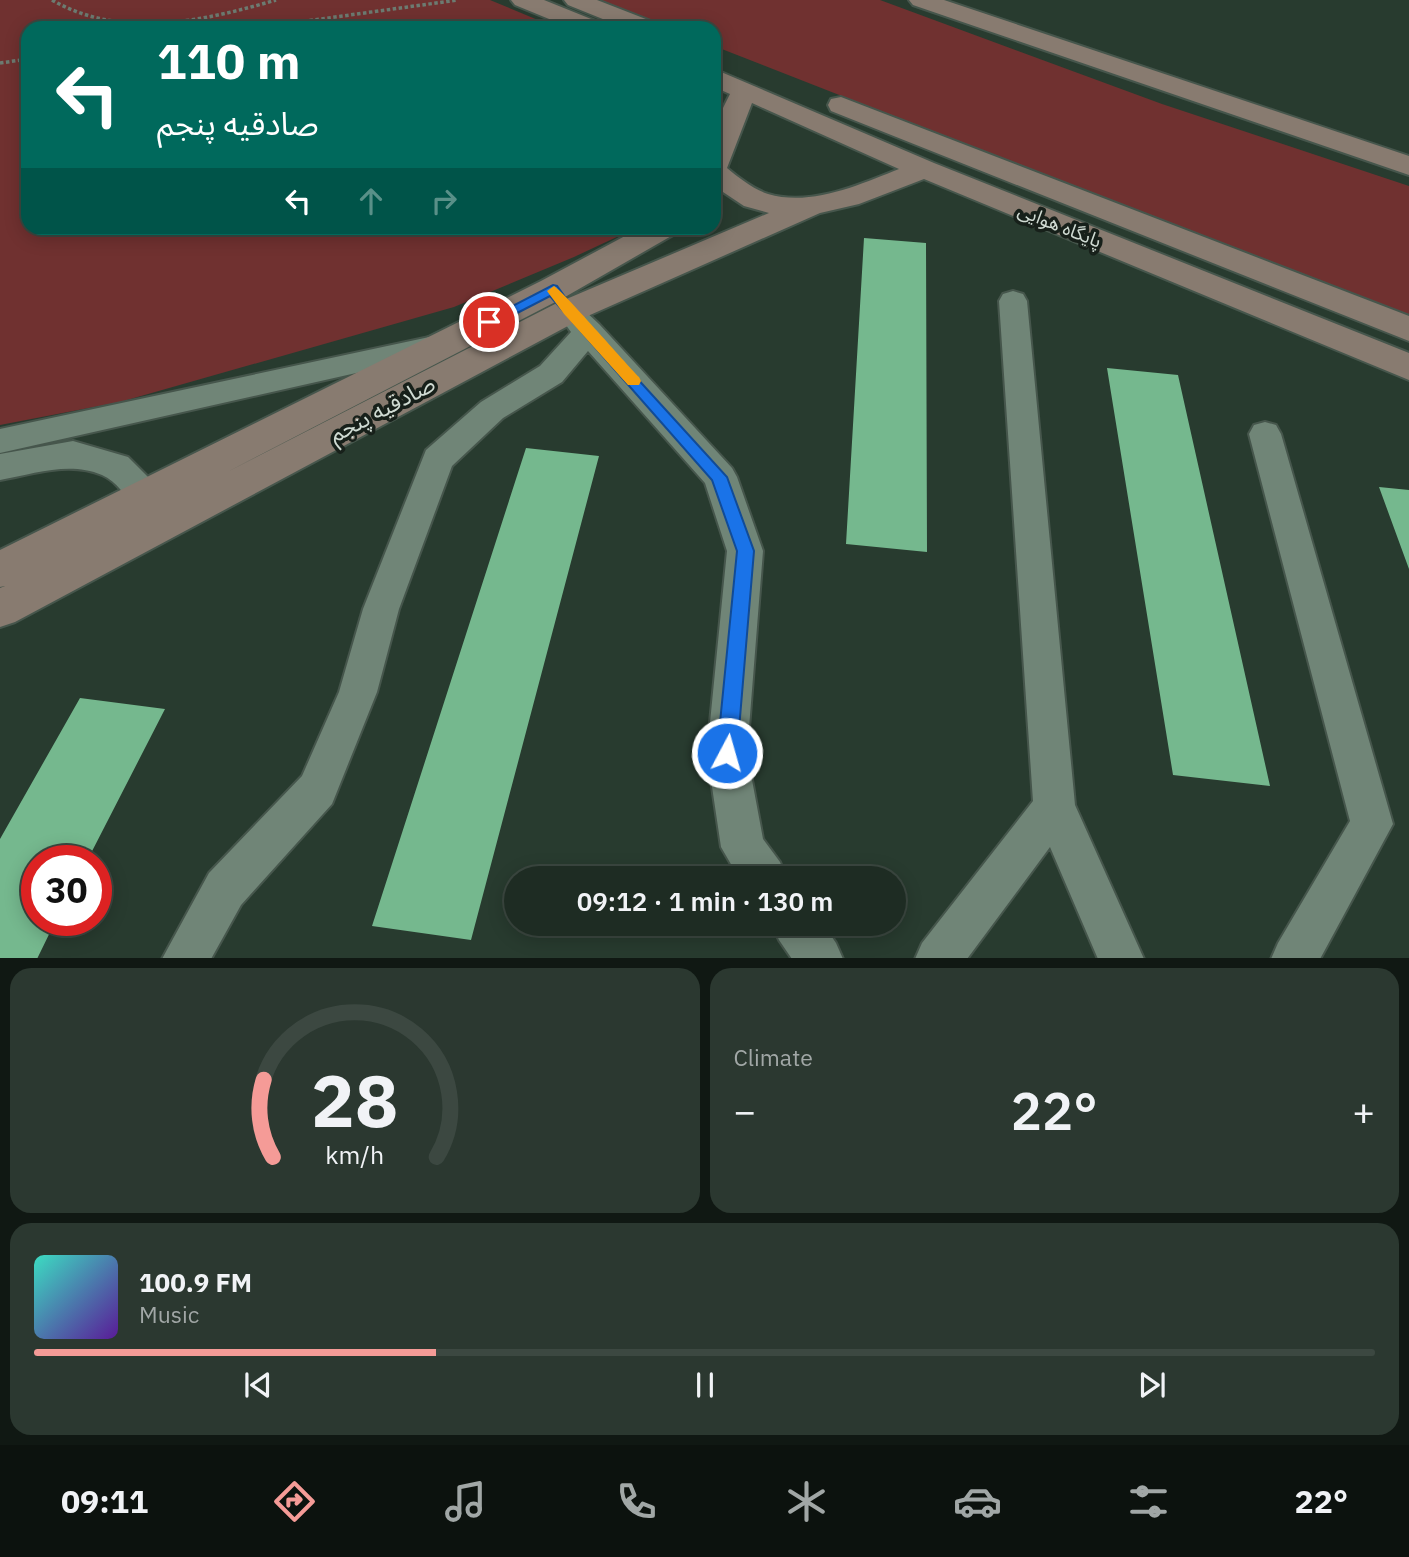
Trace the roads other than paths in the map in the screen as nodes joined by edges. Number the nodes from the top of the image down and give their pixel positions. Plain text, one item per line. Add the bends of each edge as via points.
1 (523, 0) edge
2 (576, 0) edge
3 (932, 2) edge
4 (576, 21) edge
5 (629, 21) edge
6 (721, 57) edge
7 (721, 80) edge
8 (746, 90) junction
9 (721, 148) edge
10 (1409, 166) edge
11 (924, 169) junction
12 (721, 176) edge
13 (809, 207) junction
14 (654, 235) edge
15 (1013, 302) dead end
16 (570, 311) junction
17 (1409, 329) edge
18 (447, 343) junction
19 (1409, 367) edge
20 (1265, 434) dead end
21 (0, 441) edge
22 (0, 467) edge
23 (157, 508) junction
24 (0, 570) edge
25 (0, 609) edge
26 (1054, 807) junction
27 (756, 866) edge
28 (804, 936) edge
29 (185, 958) edge
30 (820, 958) edge
31 (938, 958) edge
32 (1121, 958) edge
33 (1294, 958) edge

1 - 4 main road
2 - 5 main road
3 - 10 main road
6 - 17 main road, پایگاه هوایی
7 - 8 main road, پایگاه هوایی
8 - 9 main road
8 - 11 main road, پایگاه هوایی
11 - 13 main road via 869,191
11 - 19 main road, پایگاه هوایی
12 - 13 main road via 766,204
13 - 16 main road, صادقیه پنجم
14 - 16 main road, صادقیه پنجم
15 - 26 street
16 - 18 main road, صادقیه پنجم
16 - 23 main road, صادقیه پنجم
16 - 27 street via 719,477 745,551 727,753 743,846
16 - 29 street via 551,374 492,410 438,459 381,609 358,692 317,790 225,889
18 - 21 street
18 - 23 main road, صادقیه پنجم
20 - 33 street via 1372,824
22 - 23 street via 73,454 116,466
23 - 24 main road, صادقیه پنجم
23 - 25 main road, صادقیه پنجم
26 - 31 street
26 - 32 street
28 - 30 street

